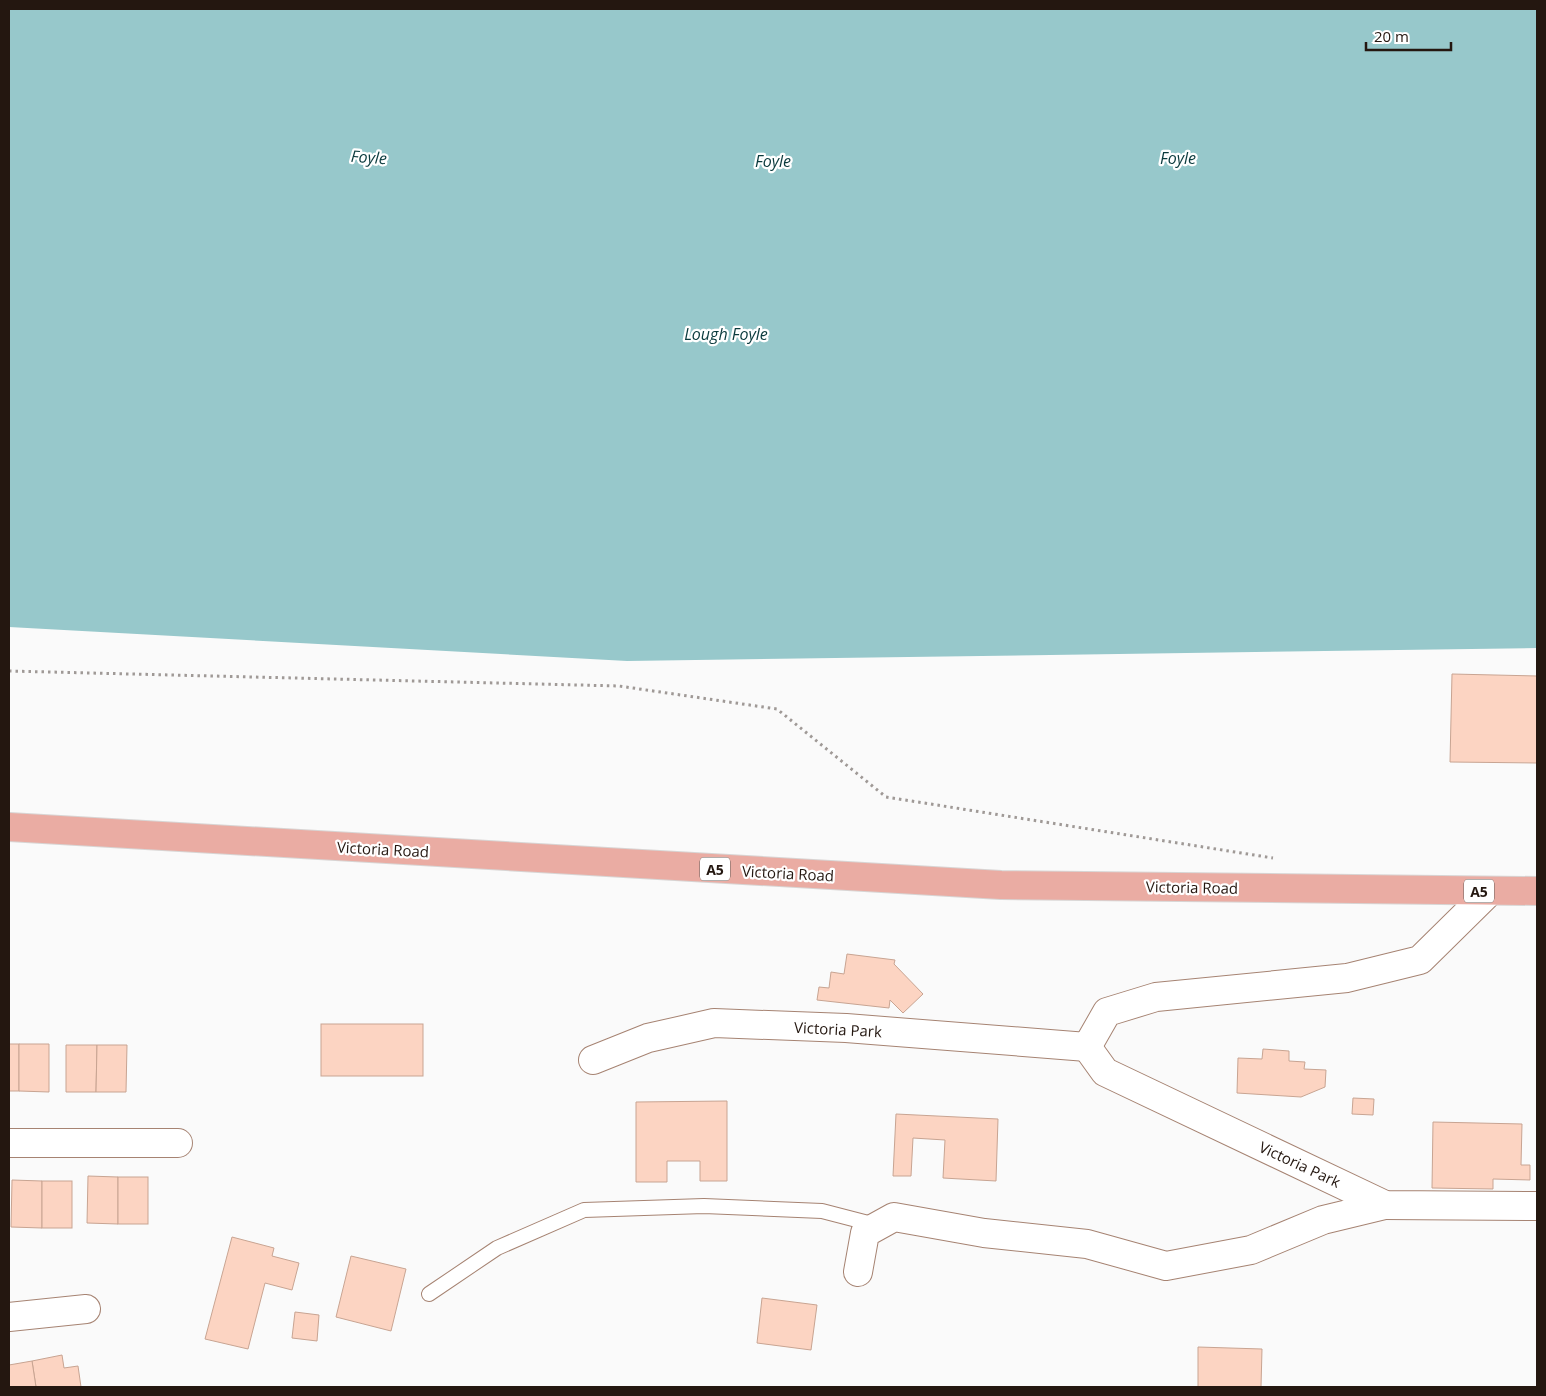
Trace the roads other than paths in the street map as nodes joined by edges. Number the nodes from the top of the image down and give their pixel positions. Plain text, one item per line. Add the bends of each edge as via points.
1 (9, 827) edge
2 (1490, 891) junction
3 (1537, 891) edge
4 (1087, 1047) junction
5 (593, 1060) dead end
6 (9, 1143) edge
7 (178, 1143) dead end
8 (1385, 1204) junction
9 (1537, 1206) edge
10 (879, 1226) junction
11 (858, 1272) dead end
12 (429, 1294) dead end
13 (86, 1309) dead end
14 (9, 1317) edge

1 - 2 highway, Victoria Road / A5 via 1001,886
2 - 3 highway, Victoria Road / A5
2 - 4 street via 1420,960 1347,978 1156,997 1107,1012
4 - 5 street, Victoria Park via 846,1028 714,1023 648,1038
4 - 8 street, Victoria Park via 1105,1072
6 - 7 street
8 - 9 street, Victoria Park
8 - 10 street via 1323,1220 1251,1250 1166,1266 1087,1244 984,1233 894,1217
10 - 11 street via 865,1234
10 - 12 lane via 822,1211 704,1206 584,1210 496,1248
13 - 14 street

